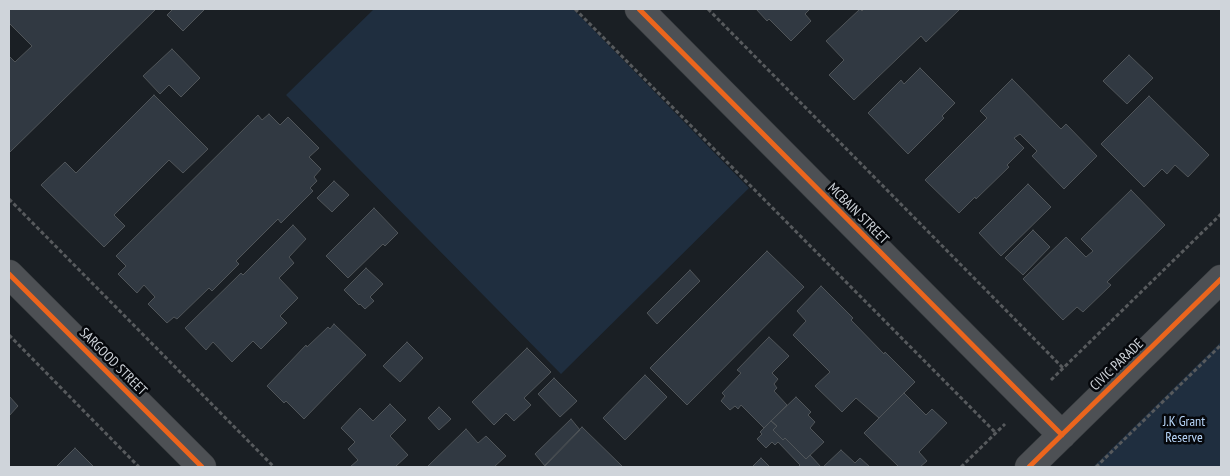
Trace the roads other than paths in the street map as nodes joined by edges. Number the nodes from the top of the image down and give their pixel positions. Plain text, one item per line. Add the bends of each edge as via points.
1 (639, 9) edge
2 (9, 274) edge
3 (1221, 279) edge
4 (1062, 435) junction
5 (202, 467) edge
6 (1029, 467) edge

1 - 4 street, MCBAIN STREET
2 - 5 street, SARGOOD STREET
3 - 4 street, CIVIC PARADE
4 - 6 street, CIVIC PARADE

